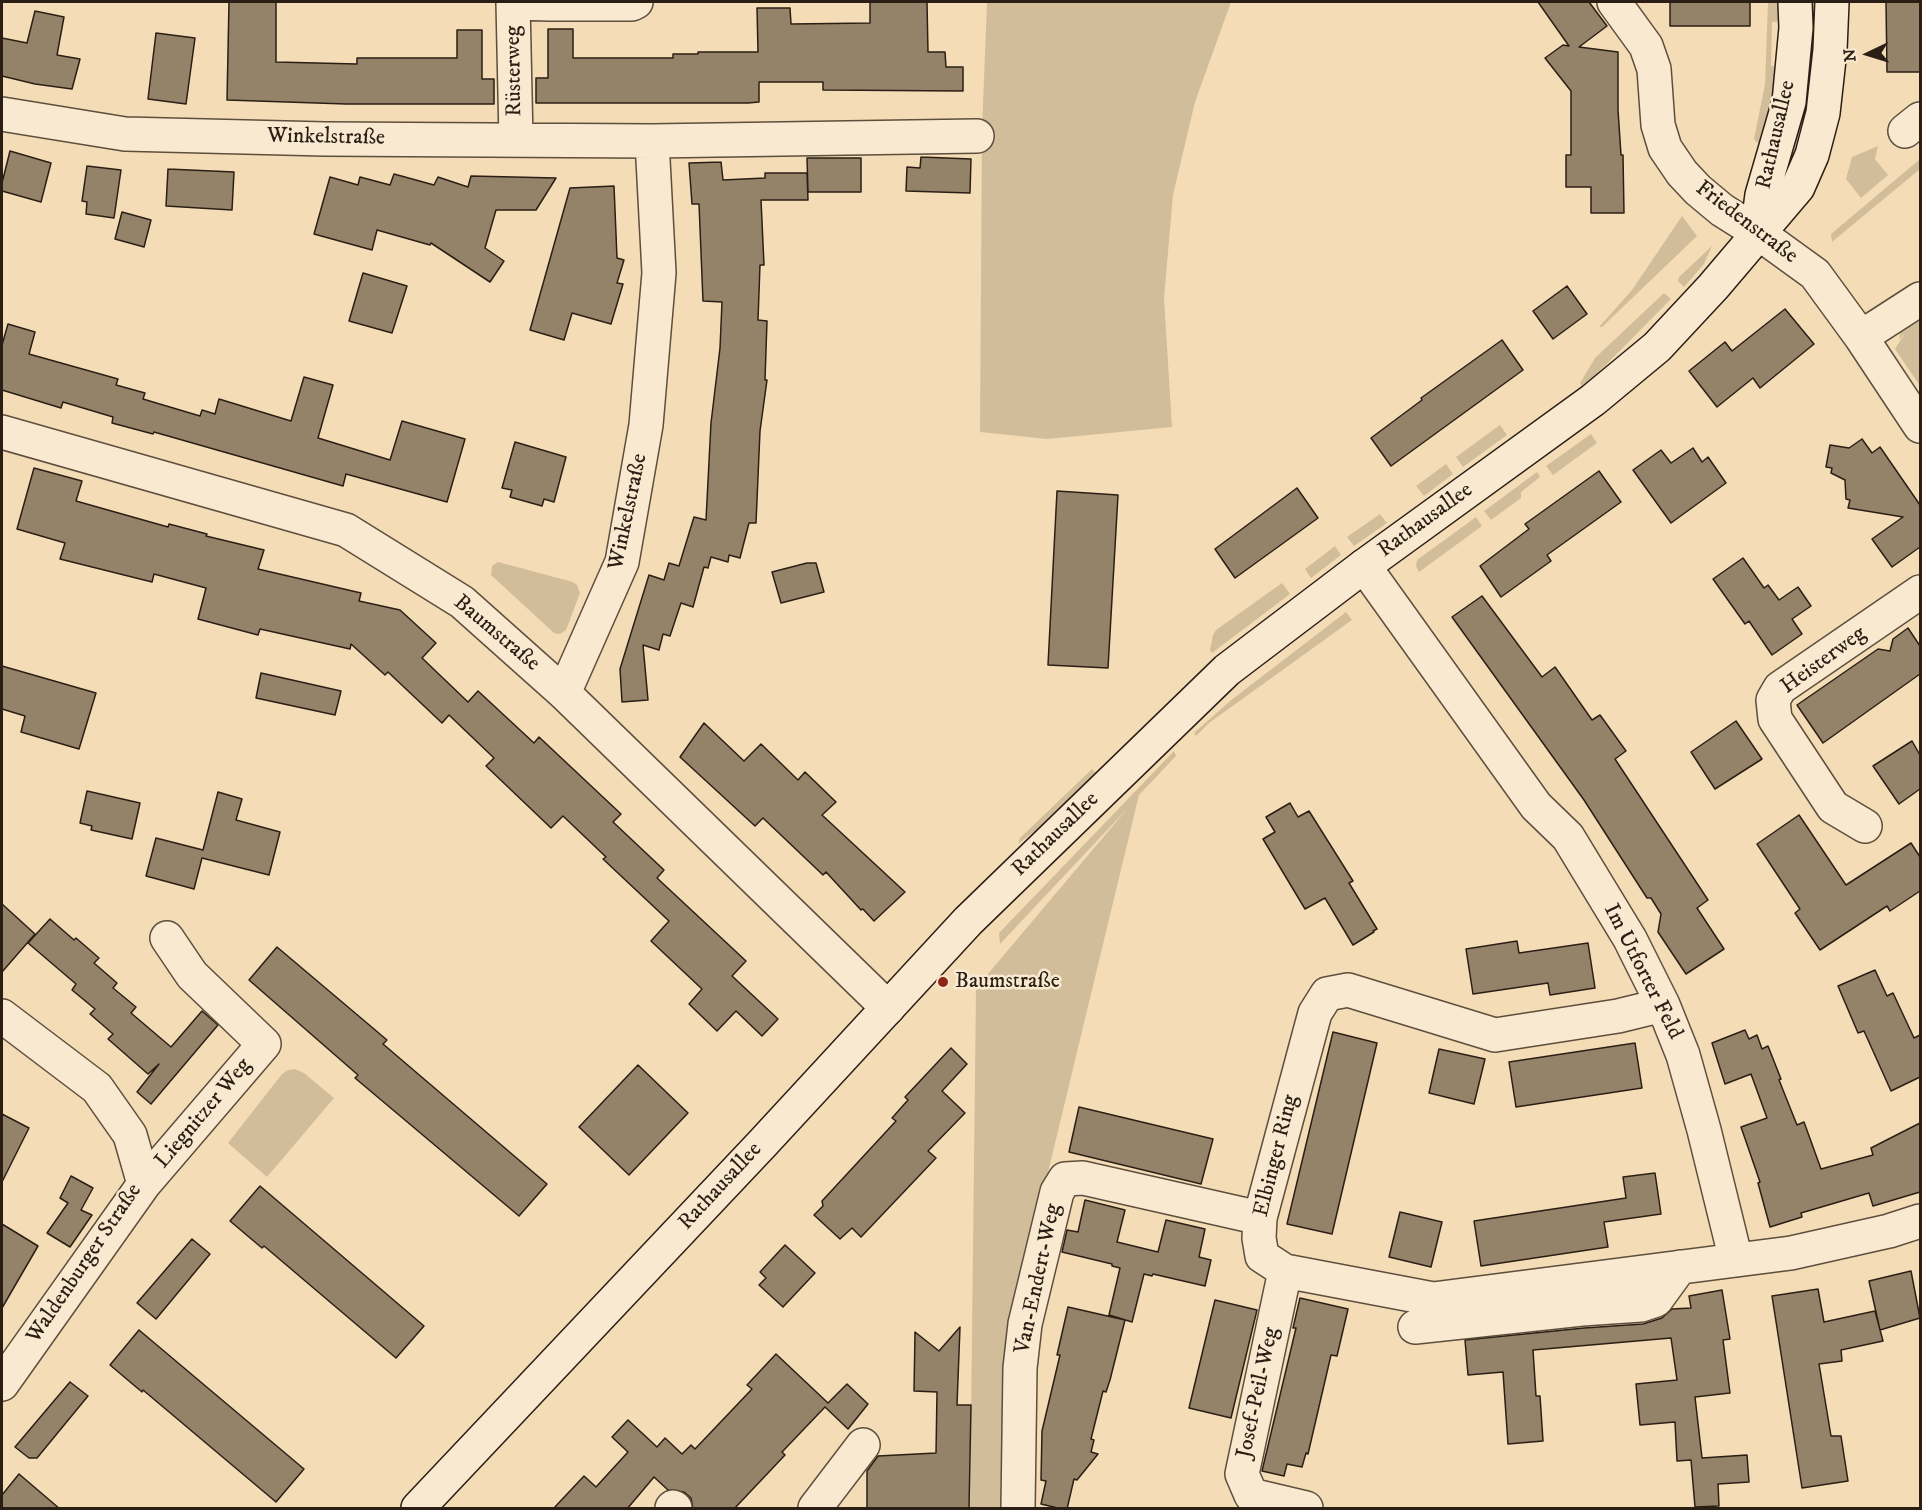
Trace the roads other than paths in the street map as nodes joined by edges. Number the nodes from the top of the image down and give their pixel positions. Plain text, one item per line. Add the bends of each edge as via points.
1 (505, 2) edge
2 (636, 2) edge
3 (1614, 2) edge
4 (1795, 2) edge
5 (1832, 2) edge
6 (550, 3) edge
7 (2, 114) edge
8 (977, 136) dead end
9 (516, 140) junction
10 (652, 141) junction
11 (1757, 232) junction
12 (1920, 299) edge
13 (1861, 337) junction
14 (1920, 426) edge
15 (2, 432) edge
16 (1364, 566) junction
17 (1920, 592) edge
18 (564, 693) junction
19 (1865, 826) dead end
20 (167, 938) dead end
21 (1663, 1005) junction
22 (888, 1008) junction
23 (2, 1016) edge
24 (144, 1184) junction
25 (1260, 1218) junction
26 (1920, 1221) edge
27 (1736, 1260) junction
28 (1680, 1267) junction
29 (1285, 1271) junction
30 (1414, 1327) dead end
31 (2, 1384) edge
32 (863, 1445) dead end
33 (418, 1509) edge
34 (815, 1509) edge
35 (1018, 1509) edge
36 (1306, 1509) edge

1 - 6 street, Rüsterweg
1 - 9 street, Rüsterweg
2 - 6 street, Rüsterweg
3 - 11 street, Friedenstraße via 1646,46 1654,69 1658,125 1665,148 1698,190
4 - 11 street, Rathausallee via 1789,102 1762,195
5 - 11 street, Rathausallee via 1823,113 1812,155 1798,187
7 - 9 street, Winkelstraße via 125,134
8 - 10 street, Winkelstraße
9 - 10 street, Winkelstraße
10 - 18 street, Winkelstraße via 659,273 646,425 622,562
11 - 13 street, Friedenstraße via 1815,274
11 - 16 street, Rathausallee via 1657,347 1593,400
12 - 13 street
13 - 14 street, Friedenstraße
15 - 18 street, Baumstraße via 346,530 462,602
16 - 21 street, Im Utforter Feld via 1536,806 1568,837 1630,939
16 - 22 street, Rathausallee via 1227,670 968,921
17 - 19 street, Heisterweg via 1780,688 1773,700 1775,719 1833,807
18 - 22 street, Baumstraße
20 - 24 street, Liegnitzer Weg via 192,975 264,1044
21 - 25 street, Elbinger Ring via 1495,1035 1348,990 1327,994 1315,1013
21 - 27 street, Im Utforter Feld via 1683,1054
22 - 33 street, Rathausallee
23 - 24 street, Waldenburger Straße via 97,1088 130,1135
24 - 31 street, Waldenburger Straße
25 - 29 street, Elbinger Ring via 1262,1256
25 - 35 street, Van-Endert-Weg via 1083,1178 1065,1179 1057,1192 1025,1324 1020,1368
26 - 27 street via 1791,1253
27 - 28 street, Elbinger Ring
28 - 29 street, Elbinger Ring via 1433,1299
28 - 30 street via 1656,1300 1641,1305
29 - 36 street, Josef-Peil-Weg via 1242,1474 1251,1495
32 - 34 street

